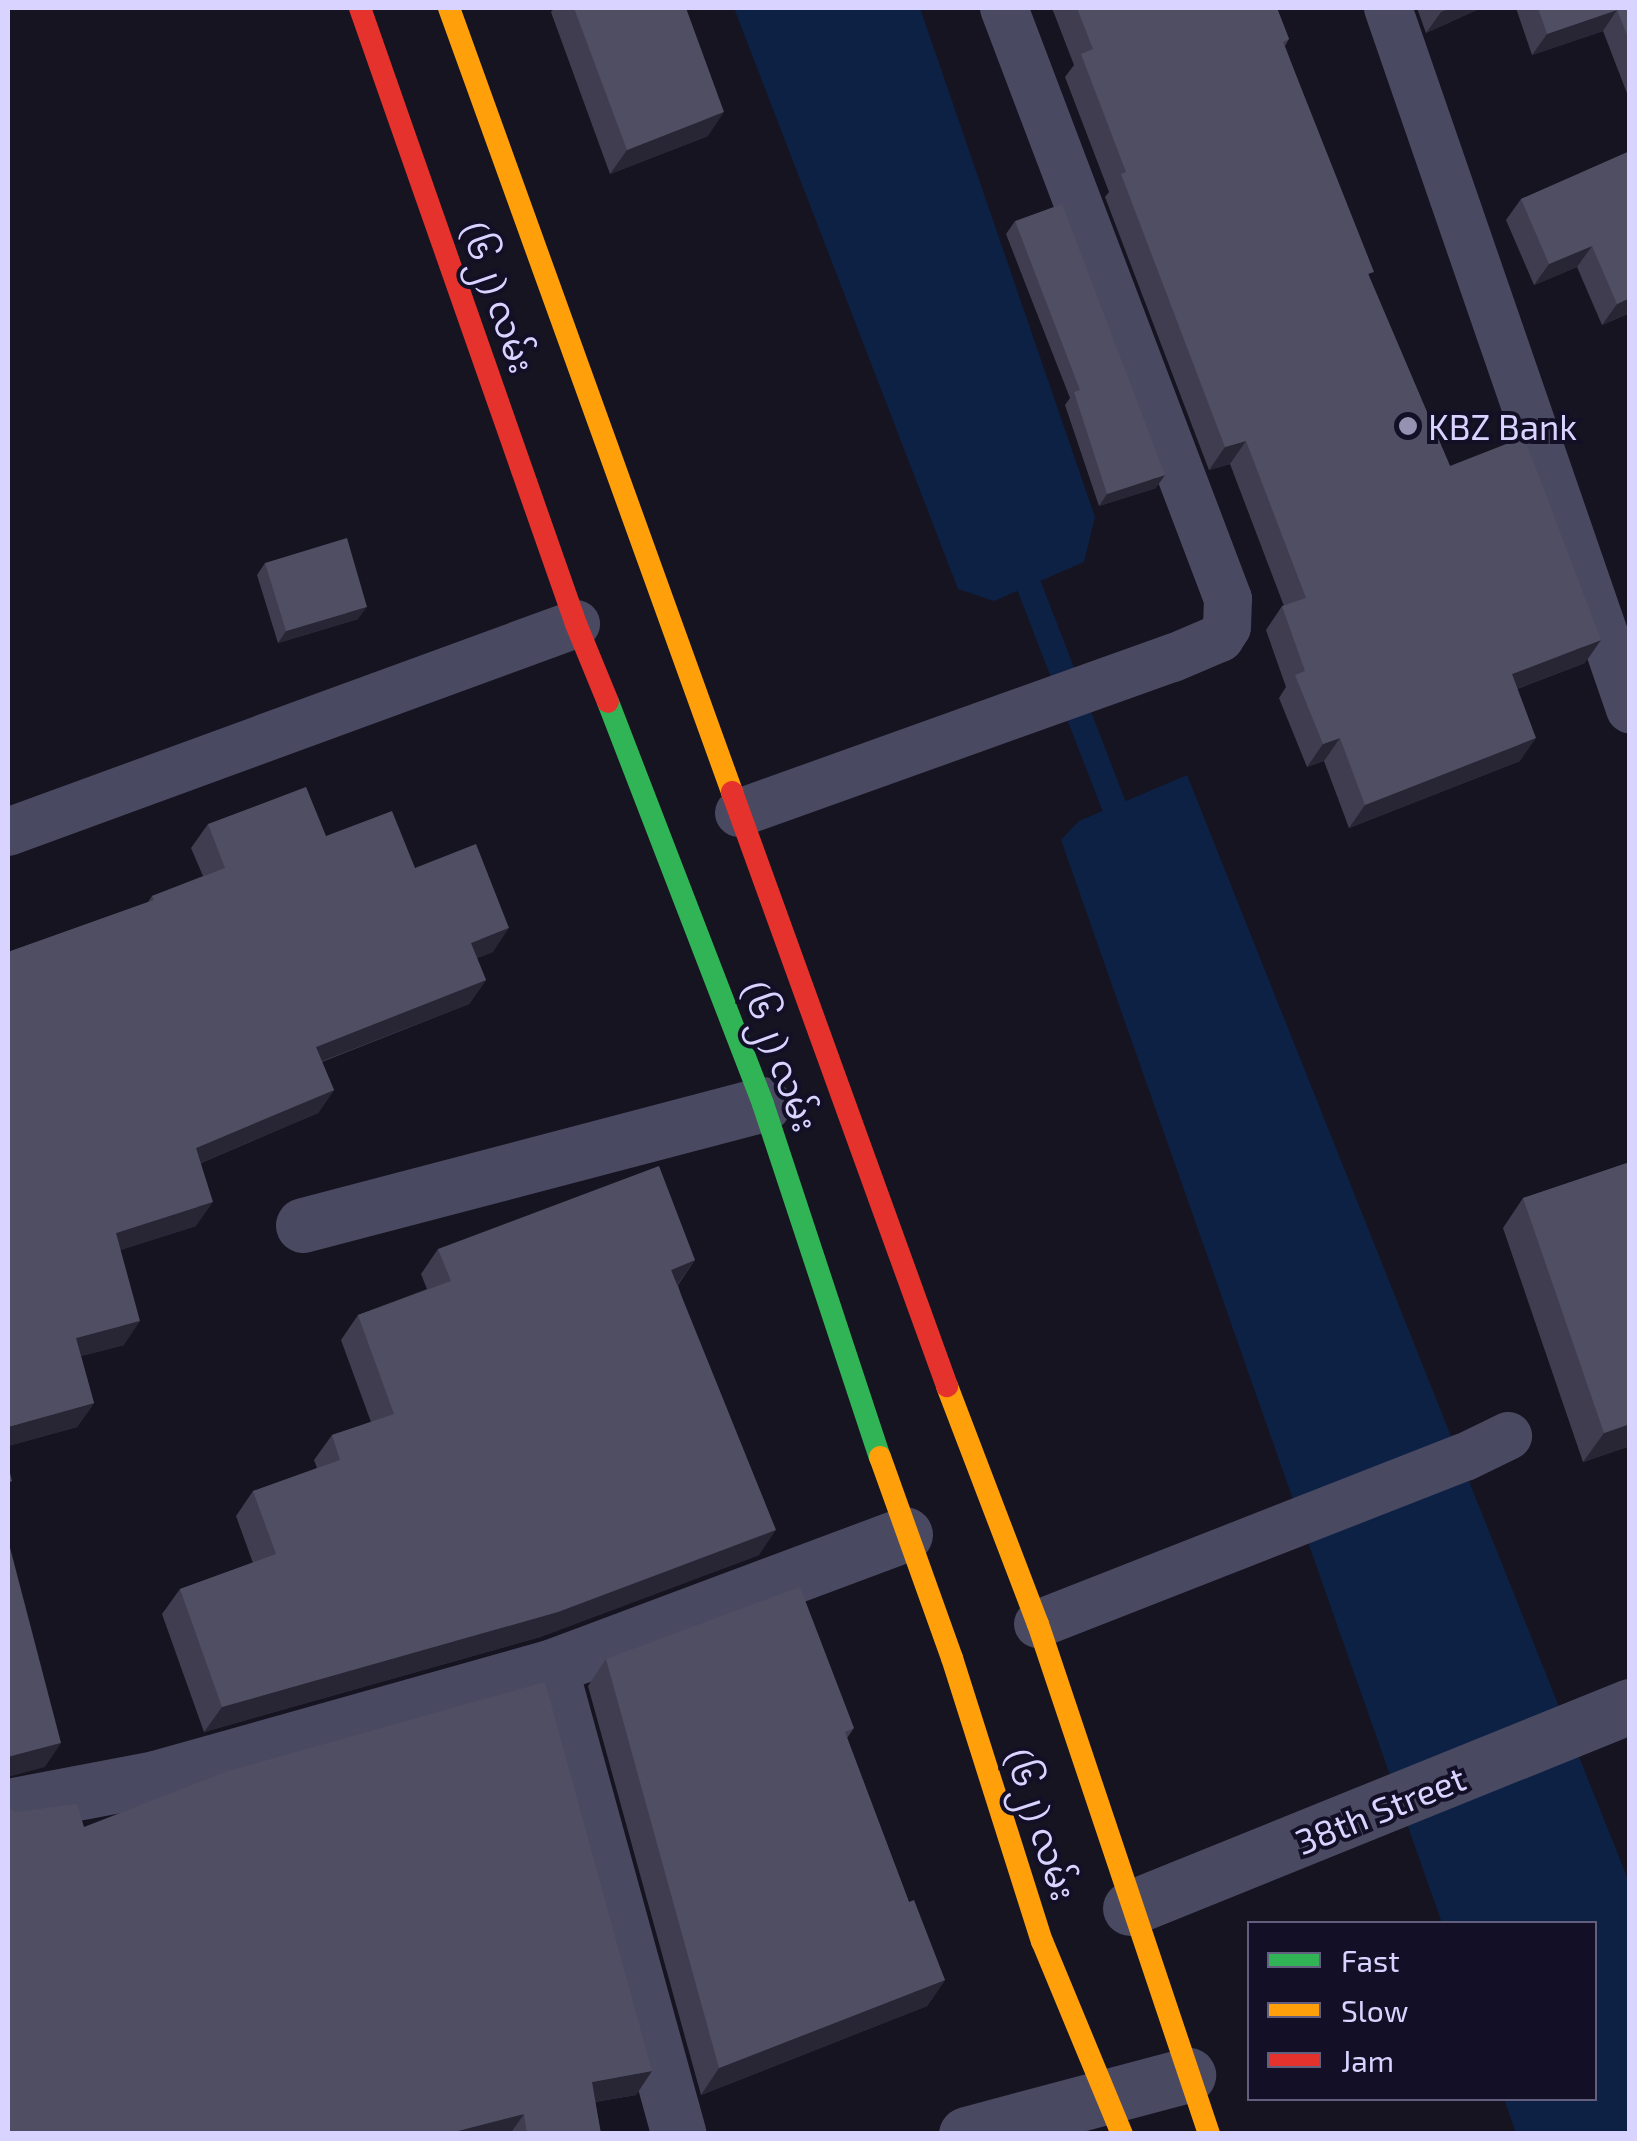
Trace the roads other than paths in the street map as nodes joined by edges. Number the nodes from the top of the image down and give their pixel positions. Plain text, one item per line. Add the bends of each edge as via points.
1 (360, 8) edge
2 (450, 8) edge
3 (1004, 8) edge
4 (1388, 8) edge
5 (576, 624) junction
6 (1630, 709) edge
7 (739, 813) junction
8 (8, 832) edge
9 (763, 1104) junction
10 (303, 1226) dead end
11 (1508, 1436) dead end
12 (905, 1534) junction
13 (1038, 1624) junction
14 (550, 1667) junction
15 (1612, 1713) edge
16 (8, 1806) edge
17 (1130, 1908) junction
18 (1188, 2075) junction
19 (1115, 2115) edge
20 (680, 2134) edge
21 (966, 2134) edge
22 (1209, 2134) edge

1 - 5 main road, (၆၂) လမ်း
2 - 7 main road, (၆၂) လမ်း
3 - 7 lane via 1230,613 1220,638 1172,658
4 - 6 lane
5 - 8 lane
5 - 9 main road, (၆၂) လမ်း
7 - 13 main road, (၆၂) လမ်း
9 - 10 street
9 - 12 main road, (၆၂) လမ်း
11 - 13 lane
12 - 14 street
12 - 19 main road, (၆၂) လမ်း via 1042,1941
13 - 17 main road, (၆၂) လမ်း
14 - 16 street via 155,1778
14 - 20 street
15 - 17 street, 38th Street
17 - 18 main road, (၆၂) လမ်း
18 - 19 street
18 - 22 main road, (၆၂) လမ်း
19 - 21 street

